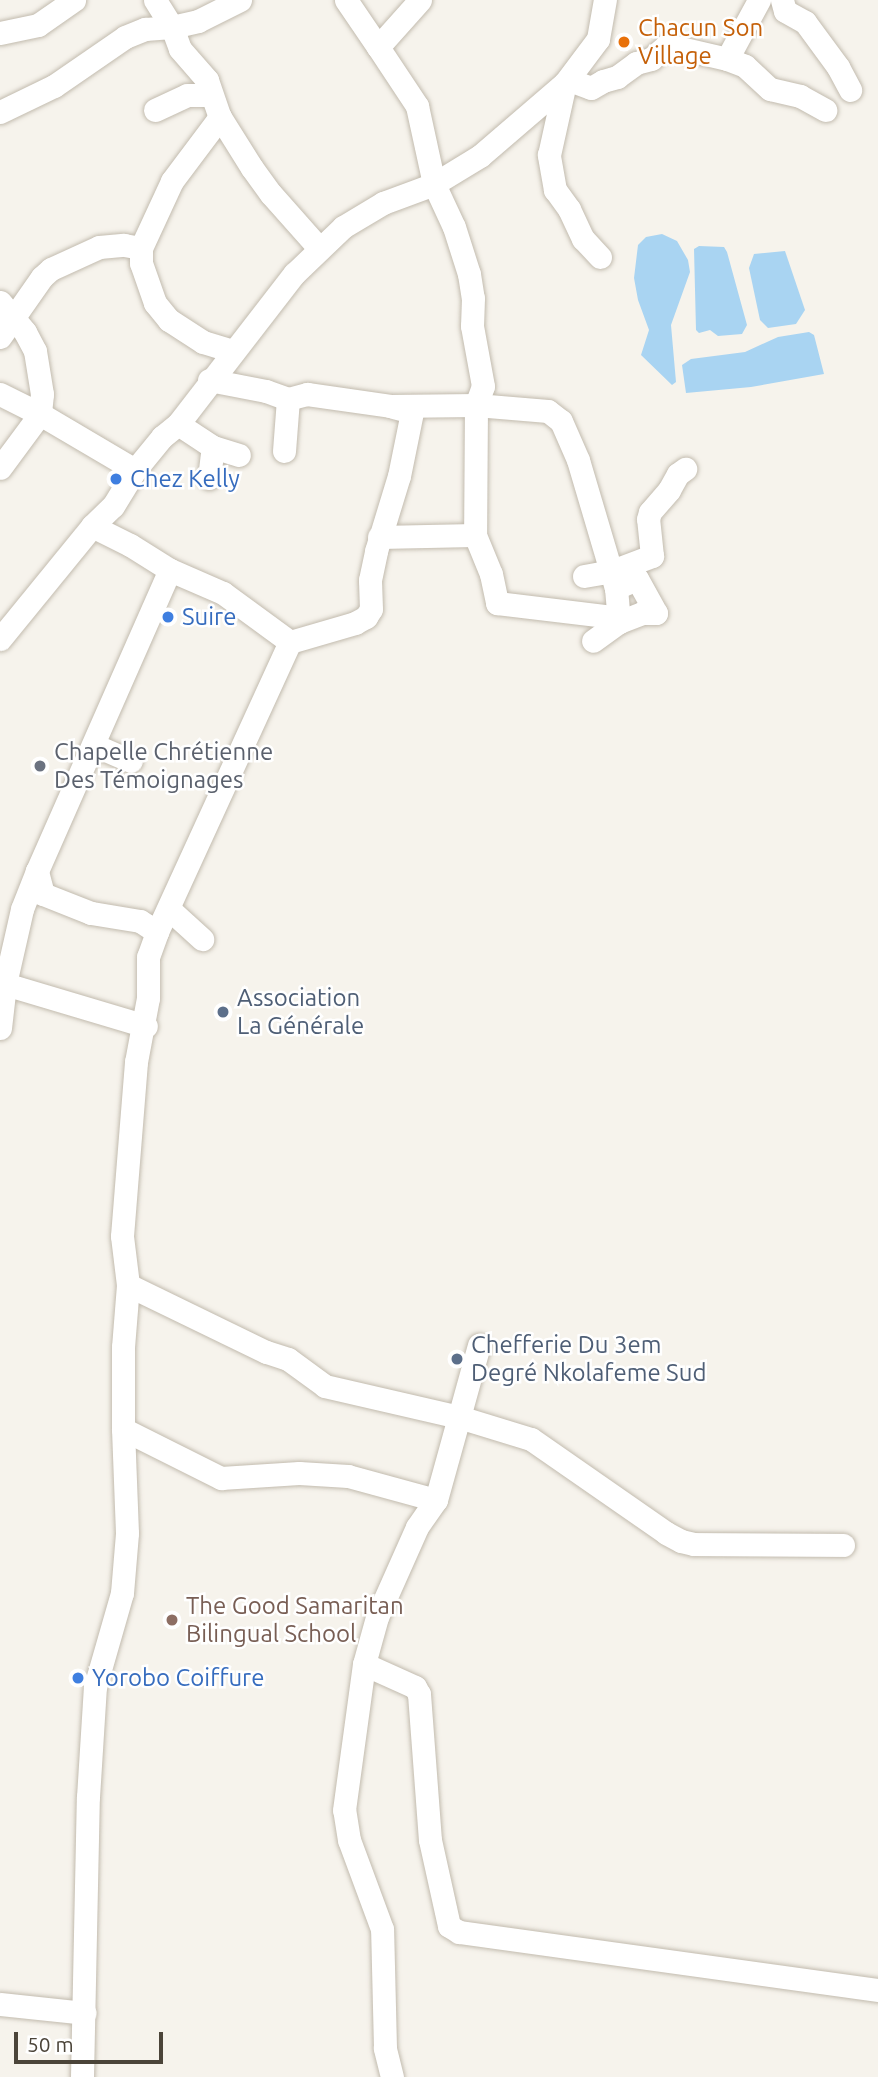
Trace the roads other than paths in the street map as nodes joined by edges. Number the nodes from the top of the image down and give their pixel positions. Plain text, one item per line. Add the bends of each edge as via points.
1 (74, 0) edge
2 (155, 0) edge
3 (240, 0) edge
4 (345, 0) edge
5 (420, 0) edge
6 (605, 0) edge
7 (759, 0) edge
8 (782, 0) edge
9 (172, 27) junction
10 (0, 33) edge
11 (378, 47) junction
12 (727, 60) junction
13 (194, 66) junction
14 (565, 83) junction
15 (850, 90) dead end
16 (187, 95) junction
17 (211, 95) junction
18 (155, 110) dead end
19 (825, 110) dead end
20 (0, 112) edge
21 (220, 117) junction
22 (434, 184) junction
23 (141, 248) junction
24 (319, 248) junction
25 (600, 257) dead end
26 (7, 310) edge
27 (0, 337) edge
28 (233, 351) junction
29 (209, 380) junction
30 (0, 394) edge
31 (288, 399) junction
32 (476, 405) junction
33 (390, 406) junction
34 (40, 414) junction
35 (178, 424) junction
36 (213, 447) junction
37 (284, 451) dead end
38 (239, 455) dead end
39 (0, 468) edge
40 (685, 469) dead end
41 (135, 470) junction
42 (209, 478) dead end
43 (92, 526) junction
44 (475, 534) junction
45 (379, 537) junction
46 (170, 570) junction
47 (584, 576) dead end
48 (614, 580) junction
49 (619, 622) junction
50 (0, 639) edge
51 (593, 641) dead end
52 (290, 642) junction
53 (94, 745) junction
54 (131, 761) dead end
55 (37, 871) junction
56 (169, 909) junction
57 (157, 932) junction
58 (202, 939) dead end
59 (5, 969) edge
60 (146, 1026) junction
61 (0, 1028) edge
62 (128, 1285) junction
63 (479, 1345) dead end
64 (458, 1417) junction
65 (123, 1429) junction
66 (436, 1500) junction
67 (843, 1545) dead end
68 (364, 1664) junction
69 (878, 1990) edge
70 (0, 2004) edge
71 (85, 2013) junction
72 (82, 2077) edge
73 (392, 2077) edge

1 - 10 street via 38,25
2 - 9 street
3 - 9 street via 198,21
4 - 11 street
5 - 11 street
6 - 14 street via 598,39
7 - 12 street
8 - 15 street via 785,11 805,22
9 - 13 street via 180,49
9 - 20 street via 145,29 125,37 54,86
11 - 22 street via 417,106
12 - 14 street via 667,46 591,89 572,81
12 - 19 street via 745,66 770,89 800,96
13 - 16 street
13 - 17 street via 207,80
14 - 22 street via 480,156
14 - 25 street via 549,155 555,190 583,239
16 - 17 street
16 - 18 street
17 - 21 street
21 - 23 street via 172,181
21 - 24 street via 271,194
22 - 24 street via 383,203
22 - 32 street via 469,274 472,326 483,373
23 - 26 street via 99,247 51,269
23 - 28 street via 149,289 169,320 203,342
24 - 28 street
26 - 27 street
26 - 34 street via 35,351 42,394
28 - 29 street
29 - 31 street
29 - 35 street
30 - 34 street
31 - 33 street via 307,394
31 - 37 street
32 - 33 street
32 - 44 street
32 - 48 street via 548,411 561,421 578,460
33 - 45 street via 412,412 399,475
34 - 39 street
34 - 41 street
35 - 36 street
35 - 41 street
36 - 38 street
36 - 42 street
40 - 48 street via 650,512 652,556
41 - 43 street via 113,506
43 - 46 street
43 - 50 street
44 - 45 street
44 - 49 street via 497,603 612,617
45 - 52 street via 370,580 371,609 366,617
46 - 52 street via 223,593
46 - 53 street
47 - 48 street
48 - 49 street
48 - 49 street via 637,579 656,613
49 - 51 street
52 - 56 street
53 - 54 street
53 - 55 street
55 - 57 street via 43,894 90,913 140,921
55 - 59 street
56 - 57 street
56 - 58 street
57 - 60 street via 147,971
59 - 60 street
59 - 61 street
60 - 62 street via 136,1062 122,1236
62 - 64 street via 288,1359 325,1385
62 - 65 street via 122,1347
63 - 64 street
64 - 66 street
64 - 67 street via 531,1439 681,1541
65 - 66 street via 221,1479 299,1473 348,1476
65 - 71 street via 127,1533 122,1593 95,1686 88,1797
66 - 68 street via 399,1562
68 - 69 street via 415,1686 419,1694 430,1840 449,1926 459,1932
68 - 73 street via 344,1810 349,1840 382,1929 385,2048
70 - 71 street
71 - 72 street

